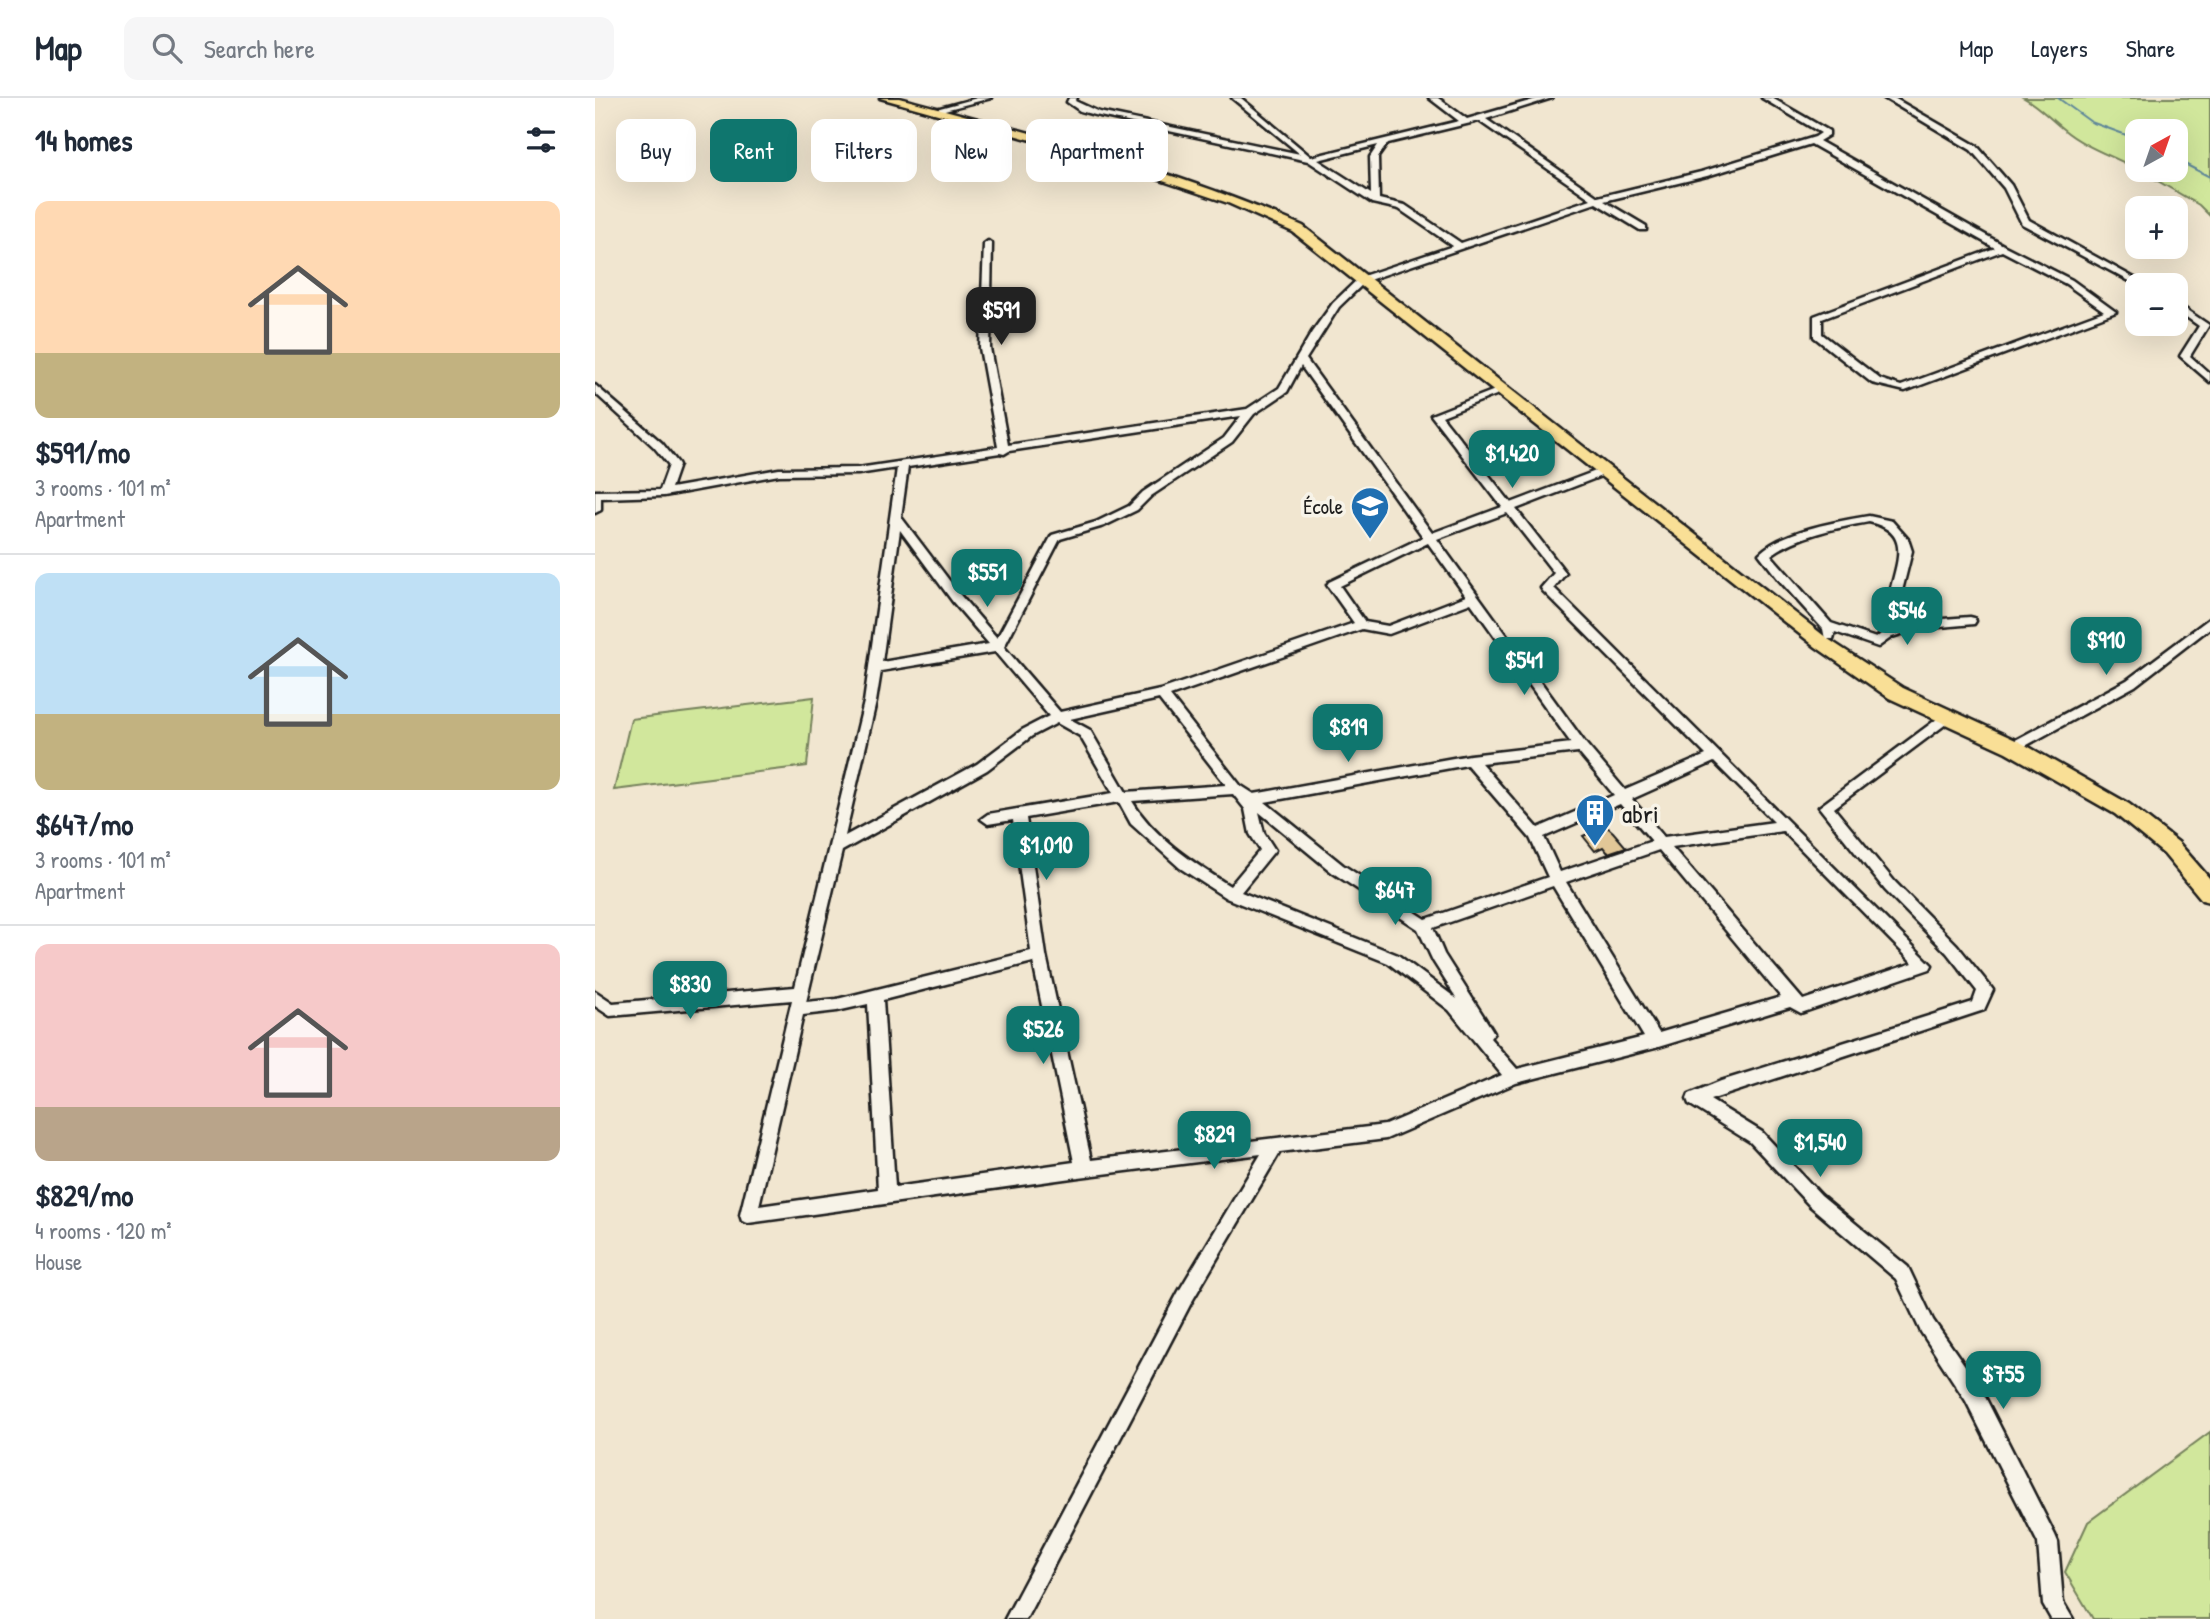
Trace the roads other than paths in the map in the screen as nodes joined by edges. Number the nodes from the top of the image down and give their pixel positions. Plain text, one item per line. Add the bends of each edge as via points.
1 (886, 98) edge
2 (986, 98) edge
3 (1073, 98) edge
4 (1236, 98) edge
5 (1433, 98) edge
6 (1548, 98) edge
7 (1766, 98) edge
8 (1888, 98) edge
9 (933, 111) junction
10 (1480, 118) junction
11 (1466, 122) junction
12 (1811, 140) junction
13 (1385, 141) junction
14 (1311, 159) junction
15 (1597, 200) junction
16 (1375, 201) junction
17 (1643, 228) dead end
18 (988, 244) dead end
19 (1460, 246) junction
20 (2001, 248) junction
21 (2125, 275) edge
22 (1363, 279) junction
23 (2188, 314) edge
24 (1301, 359) junction
25 (2210, 379) edge
26 (595, 388) edge
27 (1504, 390) junction
28 (1250, 412) junction
29 (1004, 451) junction
30 (904, 465) junction
31 (1605, 471) junction
32 (664, 493) junction
33 (596, 494) edge
34 (1509, 508) junction
35 (595, 510) edge
36 (896, 518) junction
37 (1430, 538) junction
38 (1473, 598) junction
39 (1970, 621) dead end
40 (2210, 622) edge
41 (1361, 625) junction
42 (1829, 628) junction
43 (1891, 634) junction
44 (998, 647) junction
45 (1833, 650) junction
46 (874, 668) junction
47 (1162, 694) junction
48 (1056, 717) junction
49 (1945, 719) junction
50 (1581, 747) junction
51 (2013, 747) junction
52 (1716, 756) junction
53 (1470, 760) junction
54 (1238, 789) junction
55 (1623, 795) junction
56 (1120, 797) junction
57 (1252, 799) junction
58 (1019, 814) junction
59 (988, 819) dead end
60 (1786, 826) junction
61 (1536, 835) junction
62 (1662, 843) junction
63 (835, 849) junction
64 (1556, 878) junction
65 (1231, 894) junction
66 (2210, 894) edge
67 (1424, 925) junction
68 (1039, 955) junction
69 (800, 993) junction
70 (875, 995) junction
71 (595, 998) edge
72 (1792, 1000) junction
73 (796, 1009) junction
74 (1655, 1041) junction
75 (1514, 1077) junction
76 (1275, 1146) junction
77 (1084, 1168) junction
78 (887, 1195) junction
79 (1014, 1619) edge
80 (2063, 1619) edge

1 - 9 main road
2 - 9 street
3 - 14 street via 1073,104 1091,111 1192,137
4 - 14 street
5 - 11 street
6 - 10 street
7 - 12 street via 1826,133
8 - 21 street via 1973,148 2008,187 2025,222
9 - 22 main road via 1093,153 1261,211 1308,235
10 - 11 street
10 - 15 street
11 - 13 street
12 - 15 street via 1704,174
12 - 20 street
13 - 14 street
13 - 16 street via 1374,156
14 - 16 street
15 - 17 street
15 - 19 street
16 - 19 street via 1402,207
18 - 29 street via 985,348
19 - 22 street
20 - 20 street via 1817,318 1817,335 1876,381 1901,390 2111,312 2069,282
22 - 24 street via 1336,305
22 - 27 main road
23 - 25 street via 2204,325 2185,356
24 - 28 street via 1283,390
24 - 37 street
26 - 32 street via 674,465
27 - 31 main road
27 - 34 street via 1436,415
28 - 29 street
28 - 44 street via 1228,440 1146,494 1133,508 1056,537
29 - 30 street
30 - 32 street via 779,472
30 - 36 street
31 - 34 street
31 - 45 main road
32 - 33 street
33 - 35 street
34 - 37 street
34 - 52 street via 1560,573 1547,588
36 - 44 street
36 - 46 street
37 - 38 street
37 - 41 street via 1333,585
38 - 41 street via 1389,630
38 - 50 street
39 - 43 street via 1916,625
40 - 51 street via 2131,683
41 - 47 street
42 - 43 street via 1878,643
42 - 43 street via 1767,563 1765,555 1777,545 1818,530 1877,519 1888,523 1906,551
42 - 45 street
44 - 46 street
44 - 48 street
45 - 49 main road via 1885,687
46 - 63 street
47 - 48 street
47 - 54 street
48 - 56 street via 1084,733
48 - 63 street via 982,768
49 - 51 main road
49 - 80 street via 1826,807 1890,886 1985,990 1979,1006 1695,1100 1756,1138 1815,1200 1902,1273 1927,1326 1968,1386 2034,1510 2048,1542 2053,1605
50 - 53 street
50 - 55 street
51 - 66 main road via 2138,820 2172,848
52 - 55 street
52 - 60 street
53 - 57 street
53 - 61 street
54 - 56 street
54 - 57 street
54 - 65 street via 1268,849
55 - 61 street
55 - 62 street
56 - 58 street
56 - 65 street via 1136,820 1185,864
57 - 67 street via 1338,869
58 - 59 street
58 - 68 street
60 - 62 street
60 - 72 street via 1925,965 1801,1007
61 - 64 street
62 - 64 street
62 - 72 street
63 - 69 street
64 - 67 street
64 - 74 street
65 - 75 street via 1393,959 1454,1006
67 - 75 street via 1438,957
68 - 70 street
68 - 77 street
69 - 71 street via 610,1010
69 - 73 street
70 - 73 street
70 - 78 street
72 - 74 street
73 - 78 street via 748,1215
74 - 75 street
75 - 76 street via 1386,1132
76 - 77 street
76 - 79 street via 1185,1297
77 - 78 street

